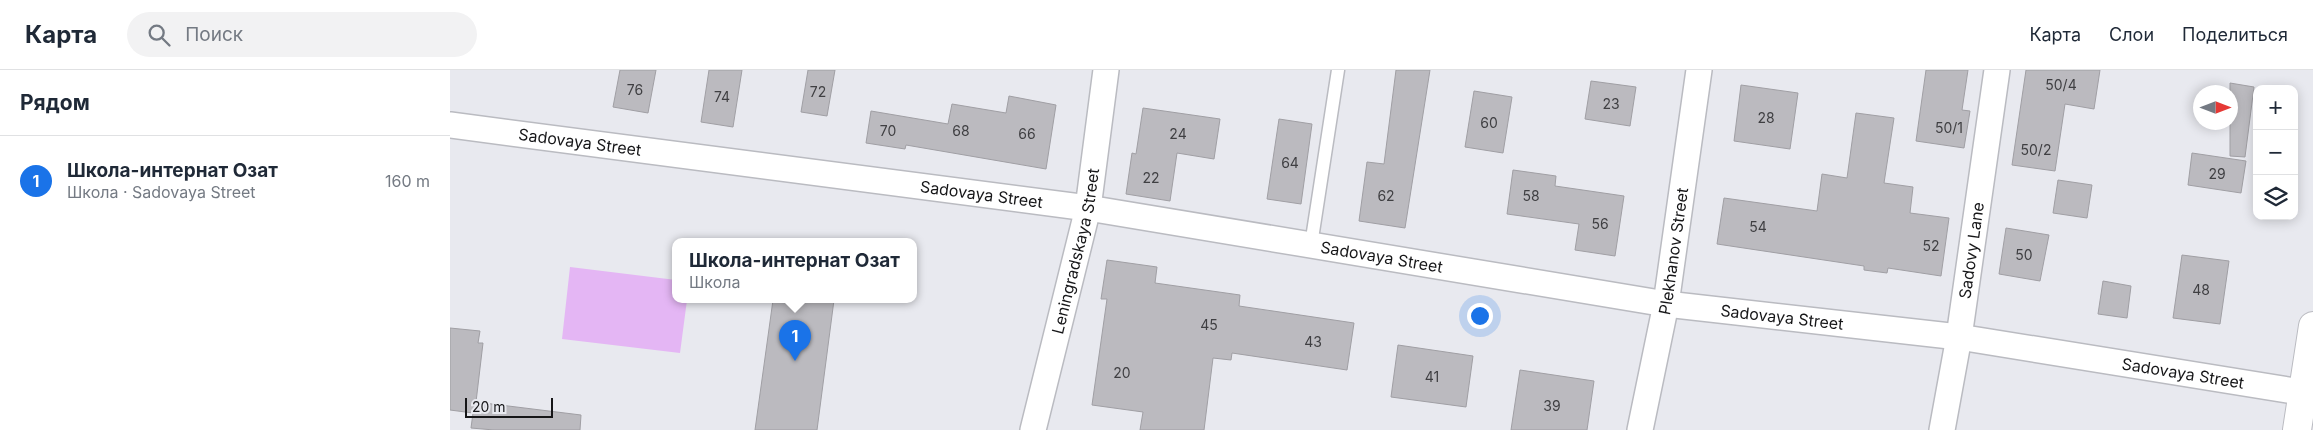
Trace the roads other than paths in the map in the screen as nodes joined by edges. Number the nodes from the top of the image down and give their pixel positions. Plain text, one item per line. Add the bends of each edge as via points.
1 (1106, 70) edge
2 (1338, 70) edge
3 (1699, 70) edge
4 (1997, 70) edge
5 (450, 125) edge
6 (1088, 208) junction
7 (1311, 245) junction
8 (1666, 304) junction
9 (2313, 326) edge
10 (1959, 337) junction
11 (2308, 392) edge
12 (1033, 430) edge
13 (1640, 430) edge
14 (1942, 430) edge
15 (2297, 430) edge

1 - 6 street, Leningradskaya Street
2 - 7 lane
3 - 8 street, Plekhanov Street
4 - 10 street, Sadovy Lane
5 - 6 street, Sadovaya Street
6 - 7 street, Sadovaya Street
6 - 12 street, Leningradskaya Street
7 - 8 street, Sadovaya Street
8 - 10 street, Sadovaya Street
8 - 13 street, Plekhanov Street
9 - 11 street
10 - 11 street, Sadovaya Street
10 - 14 street, Sadovy Lane
11 - 15 street

